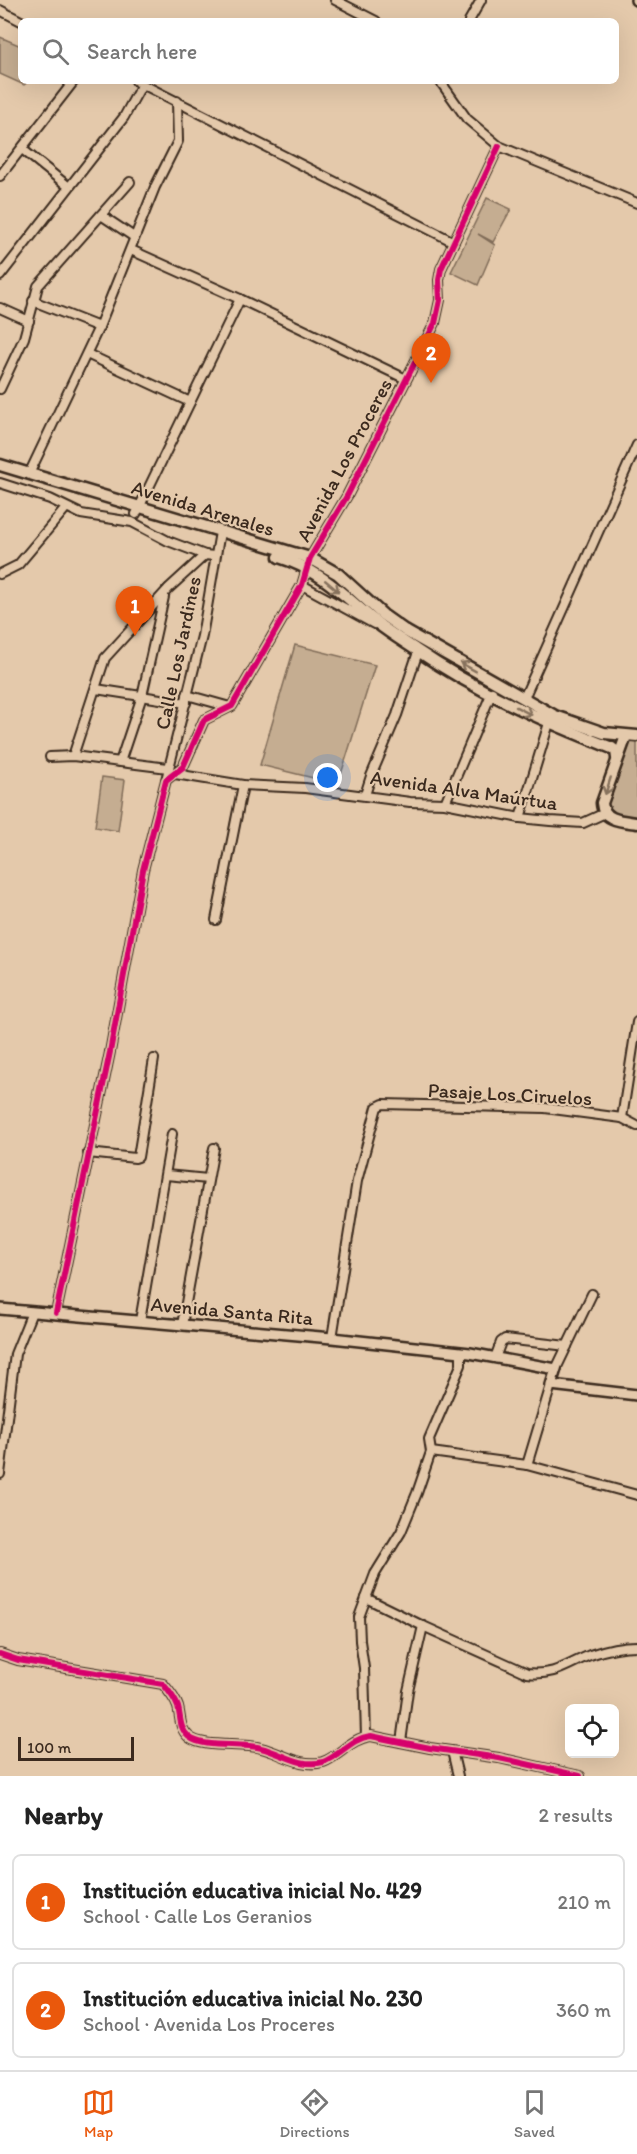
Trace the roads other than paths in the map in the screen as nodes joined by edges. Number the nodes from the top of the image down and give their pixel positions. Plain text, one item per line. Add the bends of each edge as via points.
1 (335, 0) edge
2 (481, 0) edge
3 (0, 10) edge
4 (370, 18) edge
5 (471, 18) edge
6 (18, 19) edge
7 (72, 84) edge
8 (138, 84) edge
9 (143, 84) edge
10 (442, 84) edge
11 (177, 101) junction
12 (499, 147) junction
13 (21, 149) junction
14 (0, 176) edge
15 (130, 182) dead end
16 (69, 187) junction
17 (637, 203) edge
18 (101, 215) junction
19 (134, 237) junction
20 (454, 242) junction
21 (131, 250) junction
22 (0, 276) edge
23 (240, 299) junction
24 (33, 301) junction
25 (0, 308) edge
26 (29, 321) junction
27 (99, 327) junction
28 (87, 354) junction
29 (406, 379) junction
30 (0, 389) edge
31 (190, 402) junction
32 (637, 445) edge
33 (0, 465) edge
34 (0, 472) edge
35 (29, 474) junction
36 (0, 483) edge
37 (66, 508) junction
38 (138, 510) junction
39 (219, 535) junction
40 (205, 555) junction
41 (214, 556) junction
42 (309, 563) junction
43 (0, 574) edge
44 (302, 585) junction
45 (164, 595) junction
46 (383, 628) junction
47 (418, 652) junction
48 (497, 683) junction
49 (96, 689) junction
50 (491, 694) junction
51 (142, 696) junction
52 (524, 698) junction
53 (186, 699) junction
54 (230, 707) junction
55 (549, 723) junction
56 (632, 736) edge
57 (73, 756) junction
58 (50, 757) dead end
59 (617, 759) junction
60 (120, 762) junction
61 (172, 771) junction
62 (243, 785) junction
63 (365, 795) junction
64 (445, 803) junction
65 (605, 813) junction
66 (520, 818) junction
67 (637, 823) edge
68 (216, 920) dead end
69 (637, 1022) edge
70 (154, 1059) dead end
71 (622, 1118) junction
72 (637, 1126) edge
73 (172, 1134) dead end
74 (214, 1148) dead end
75 (88, 1153) junction
76 (166, 1175) junction
77 (208, 1179) junction
78 (592, 1294) dead end
79 (0, 1309) edge
80 (32, 1312) junction
81 (56, 1313) junction
82 (140, 1321) junction
83 (182, 1325) junction
84 (332, 1338) junction
85 (567, 1346) junction
86 (461, 1353) junction
87 (495, 1358) junction
88 (555, 1369) junction
89 (551, 1385) junction
90 (637, 1395) edge
91 (431, 1452) junction
92 (527, 1465) junction
93 (0, 1474) edge
94 (637, 1495) edge
95 (366, 1598) junction
96 (423, 1626) junction
97 (637, 1646) edge
98 (0, 1654) edge
99 (366, 1737) junction
100 (401, 1742) junction
101 (452, 1751) junction
102 (458, 1776) edge
103 (580, 1776) edge

1 - 4 street
2 - 5 street
3 - 6 street
7 - 13 street
8 - 16 street via 124,117
9 - 11 street
10 - 12 street via 467,119
11 - 19 street via 178,141
11 - 20 street
12 - 17 street
12 - 20 street, Avenida Los Proceres
13 - 14 street
13 - 16 street
15 - 18 street
16 - 22 street
18 - 19 street
18 - 24 street via 38,286
19 - 21 street
20 - 29 street, Avenida Los Proceres via 441,269 435,323
21 - 23 street
21 - 27 street
23 - 29 street
23 - 31 street
24 - 26 street
24 - 27 street
25 - 26 street
26 - 30 street
27 - 28 street
28 - 31 street
28 - 35 street
29 - 42 street, Avenida Los Proceres
31 - 38 street
32 - 52 street
33 - 35 main road, Avenida Arenales
34 - 38 main road
35 - 38 main road, Avenida Arenales
36 - 37 street
37 - 40 street via 132,522
37 - 43 street via 18,565
38 - 39 main road, Avenida Arenales
39 - 41 street, Calle Los Jardines
39 - 42 main road, Avenida Arenales
40 - 41 street
40 - 45 street
41 - 53 street, Calle Los Jardines via 204,626
42 - 44 street, Avenida Los Proceres
42 -> 46 main road
48 -> 42 main road, Avenida Arenales via 406,632 338,574
44 - 46 street
44 - 54 street, Avenida Los Proceres
45 - 49 street via 105,658
45 - 51 street
46 - 47 main road
47 - 50 main road
47 - 63 street
48 - 50 street
48 - 52 main road, Avenida Arenales
49 - 51 street
49 - 57 street
50 -> 55 main road
50 - 64 street
51 - 53 street
51 - 60 street
52 - 56 main road, Avenida Arenales via 555,716 604,734
53 - 54 street
53 - 61 street, Calle Los Jardines
54 - 61 street via 204,720 183,767
55 - 59 main road via 612,748
55 - 66 street
56 - 59 main road
57 - 58 street, Avenida Alva Maúrtua
57 - 60 street, Avenida Alva Maúrtua
59 -> 65 main road via 602,803
60 - 61 street, Avenida Alva Maúrtua
61 - 62 street, Avenida Alva Maúrtua
61 - 75 street, Calle Los Jardines via 166,780 143,870
62 - 63 street, Avenida Alva Maúrtua
62 - 68 street
63 - 64 street, Avenida Alva Maúrtua
64 - 66 street, Avenida Alva Maúrtua
65 - 66 street, Avenida Alva Maúrtua via 579,823
65 - 67 main road via 617,820
69 - 71 street
70 - 75 street via 138,1157
71 - 72 street, Pasaje Los Ciruelos
71 - 84 street, Pasaje Los Ciruelos via 545,1108 379,1106 374,1111 357,1181
73 - 76 street
74 - 77 street
75 - 81 street, Calle Los Jardines
76 - 77 street
76 - 82 street
77 - 83 street
78 - 85 street
79 - 80 street, Avenida Santa Rita
80 - 81 street, Avenida Santa Rita
80 - 93 street via 15,1354
81 - 82 street, Avenida Santa Rita
82 - 83 street, Avenida Santa Rita
83 - 84 street, Avenida Santa Rita
84 - 86 street, Avenida Santa Rita
85 - 87 street via 505,1339
85 - 88 street
86 - 87 street, Avenida Santa Rita
86 - 91 street via 461,1365 429,1439
87 - 88 street, Avenida Santa Rita
88 - 89 street
89 - 90 street
89 - 92 street
91 - 92 street
91 - 95 street via 401,1532 375,1574
92 - 94 street
95 - 96 street
95 - 99 street via 359,1617
96 - 97 street via 527,1673 542,1675 592,1655
96 - 100 street
98 - 99 street via 163,1684 178,1708 184,1730 189,1737 204,1743 261,1747 309,1763 324,1761
99 - 100 street
100 - 101 street
101 - 102 street
101 - 103 street

